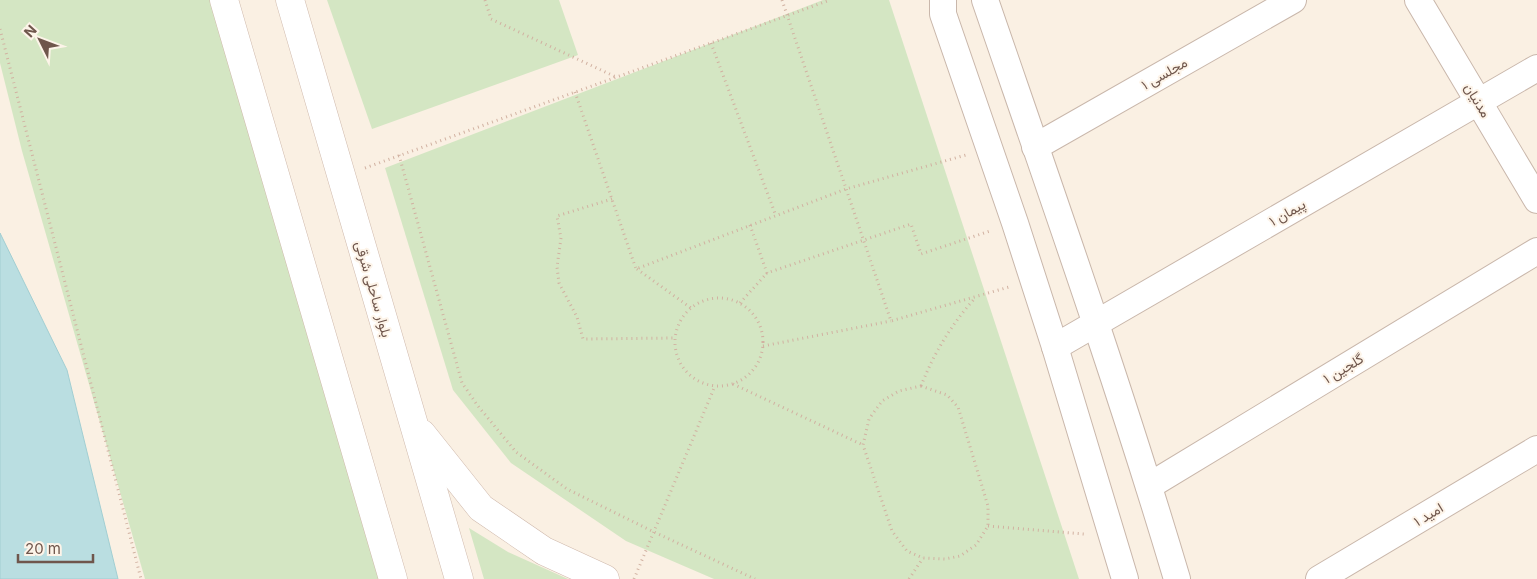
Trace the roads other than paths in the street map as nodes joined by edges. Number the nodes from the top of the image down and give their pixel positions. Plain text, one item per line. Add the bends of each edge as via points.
1 (224, 0) edge
2 (290, 0) edge
3 (942, 0) edge
4 (985, 0) edge
5 (1293, 0) edge
6 (1418, 0) edge
7 (1537, 68) edge
8 (1479, 102) junction
9 (1035, 147) junction
10 (1537, 200) edge
11 (1537, 251) edge
12 (1095, 322) junction
13 (1055, 347) junction
14 (414, 423) junction
15 (1537, 449) edge
16 (1149, 486) junction
17 (393, 579) edge
18 (459, 579) edge
19 (605, 579) edge
20 (1125, 579) edge
21 (1177, 579) edge
22 (1318, 579) edge

1 - 17 main road
2 - 14 main road, بلوار ساحلی شرقی
3 - 13 street via 943,14
4 - 9 street
5 - 9 street, مجلسی ۱
6 - 8 street, مدنیان
7 - 8 street, پیمان ۱
8 - 10 street, مدنیان
8 - 12 street, پیمان ۱
9 - 12 street
11 - 16 street, گلجین ۱
12 - 13 street, پیمان ۱
12 - 16 street
13 - 20 street
14 - 18 main road, بلوار ساحلی شرقی
14 - 19 main road via 481,508 544,551
15 - 22 street, امید ۱
16 - 21 street

